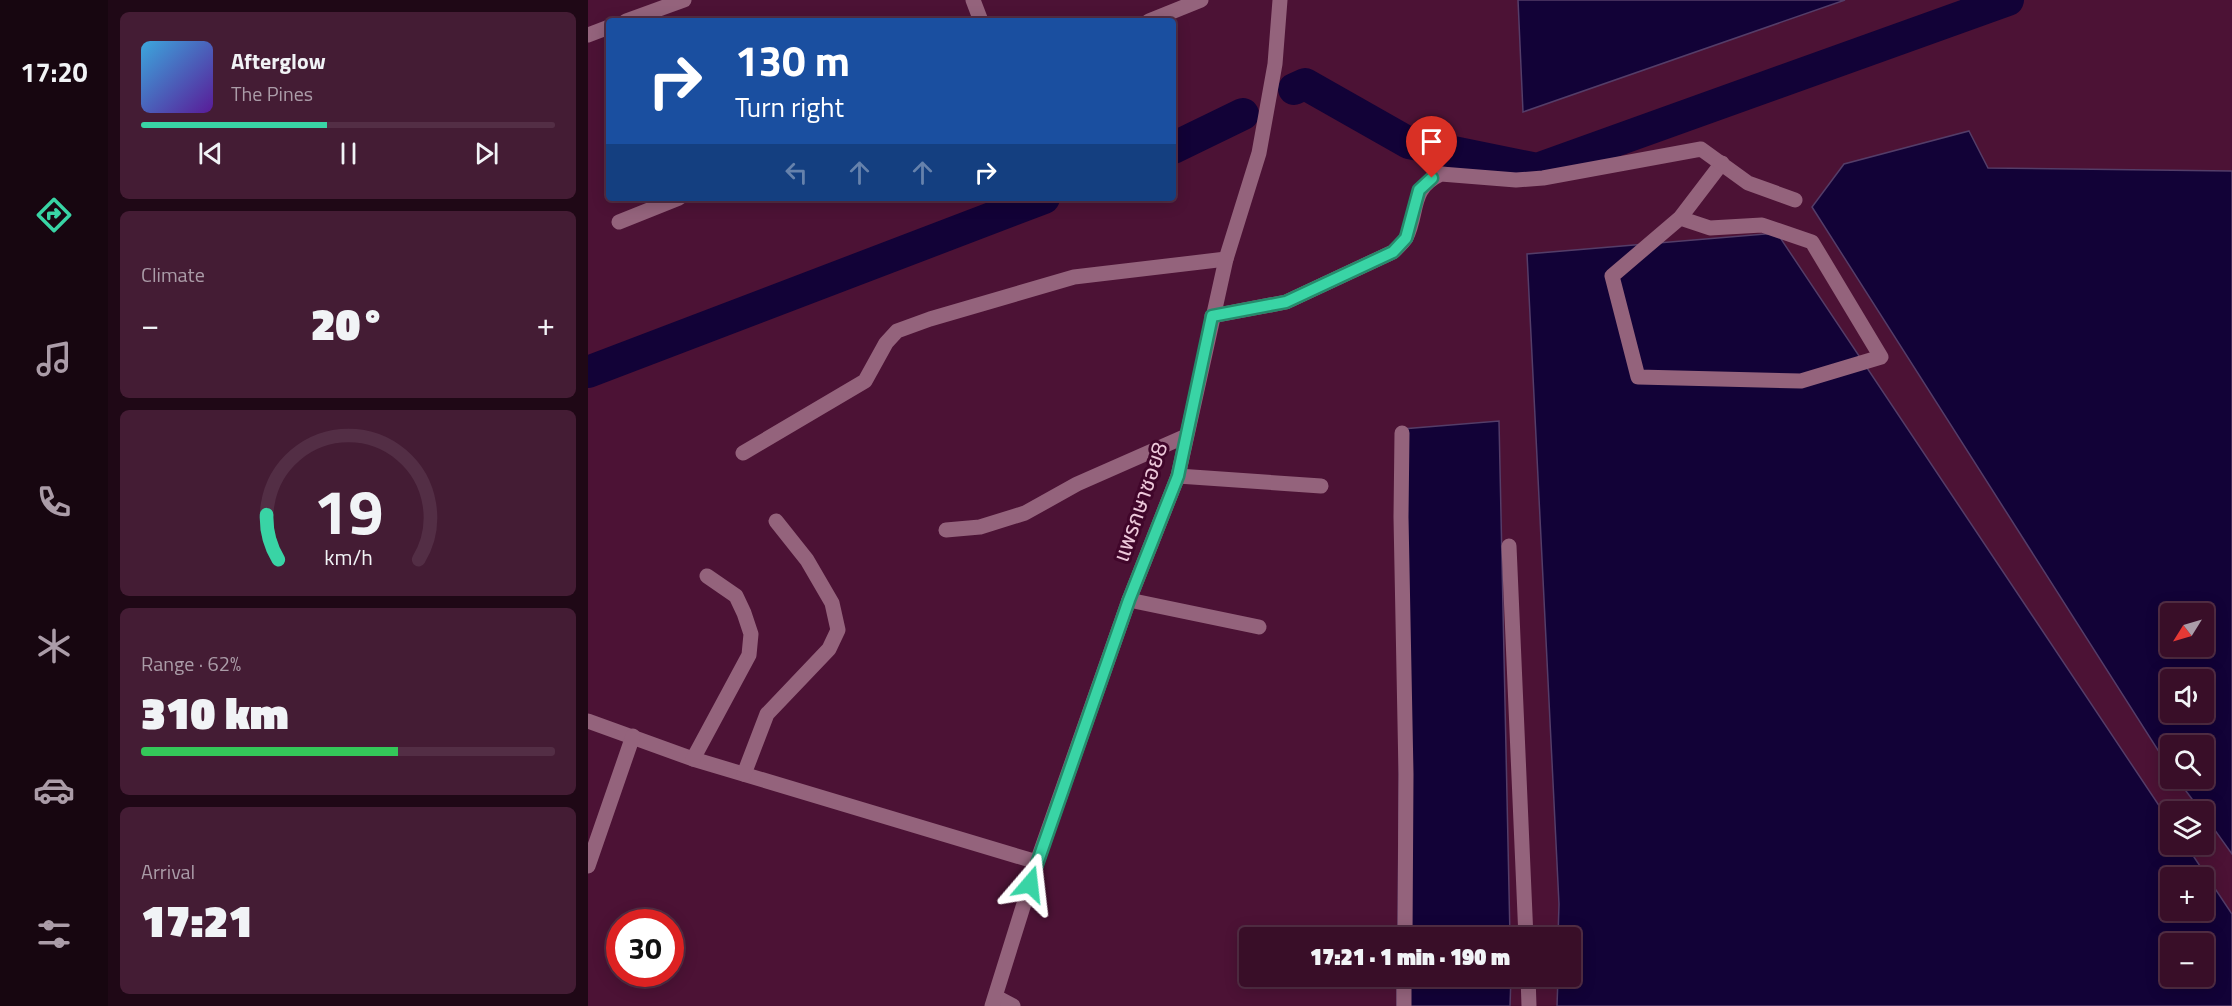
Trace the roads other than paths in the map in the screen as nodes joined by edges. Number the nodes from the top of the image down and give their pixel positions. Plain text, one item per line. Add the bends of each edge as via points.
1 (684, 0) edge
2 (973, 0) edge
3 (1201, 0) edge
4 (1280, 0) edge
5 (634, 18) edge
6 (980, 18) edge
7 (1156, 18) edge
8 (606, 28) edge
9 (588, 34) edge
10 (1722, 163) junction
11 (1796, 200) dead end
12 (671, 201) edge
13 (1680, 218) junction
14 (618, 222) dead end
15 (1226, 258) junction
16 (1212, 316) junction
17 (1402, 433) dead end
18 (1186, 436) junction
19 (742, 453) dead end
20 (1178, 476) junction
21 (1321, 486) dead end
22 (776, 521) dead end
23 (946, 530) dead end
24 (1509, 546) dead end
25 (707, 576) dead end
26 (1129, 600) junction
27 (1259, 627) dead end
28 (588, 721) edge
29 (633, 736) junction
30 (693, 759) junction
31 (744, 774) junction
32 (1037, 861) junction
33 (588, 866) edge
34 (1405, 927) edge
35 (1526, 927) edge
36 (1404, 987) edge
37 (1528, 987) edge
38 (994, 1001) edge
39 (1013, 1006) edge
40 (1404, 1006) edge
41 (1529, 1006) edge

1 - 5 street
2 - 6 street
3 - 7 street
4 - 15 street, แพรกษาซอย8 via 1275,64 1259,153
8 - 9 street
10 - 11 street via 1748,183
10 - 13 street
10 - 16 street via 1701,149 1543,178 1516,180 1441,174 1419,190 1406,238 1393,252 1286,302
12 - 14 street
13 - 13 street via 1612,276 1638,377 1801,381 1881,357 1812,242 1762,225 1710,228
15 - 16 street, แพรกษาซอย8
15 - 19 street via 1074,277 897,331 865,381
16 - 18 street, แพรกษาซอย8
17 - 34 street
18 - 20 street, แพรกษาซอย8
18 - 23 street via 1077,484 1026,513 980,527
20 - 21 street
20 - 26 street, แพรกษาซอย8
22 - 31 street via 807,560 832,603 838,630 830,649 767,714
24 - 35 street
25 - 30 street via 736,596 750,634 749,655
26 - 27 street
26 - 32 street, แพรกษาซอย8
28 - 29 street
29 - 30 street
29 - 33 street
30 - 31 street
31 - 32 street
32 - 38 street, แพรกษาซอย8
36 - 40 street
37 - 41 street
38 - 39 street

